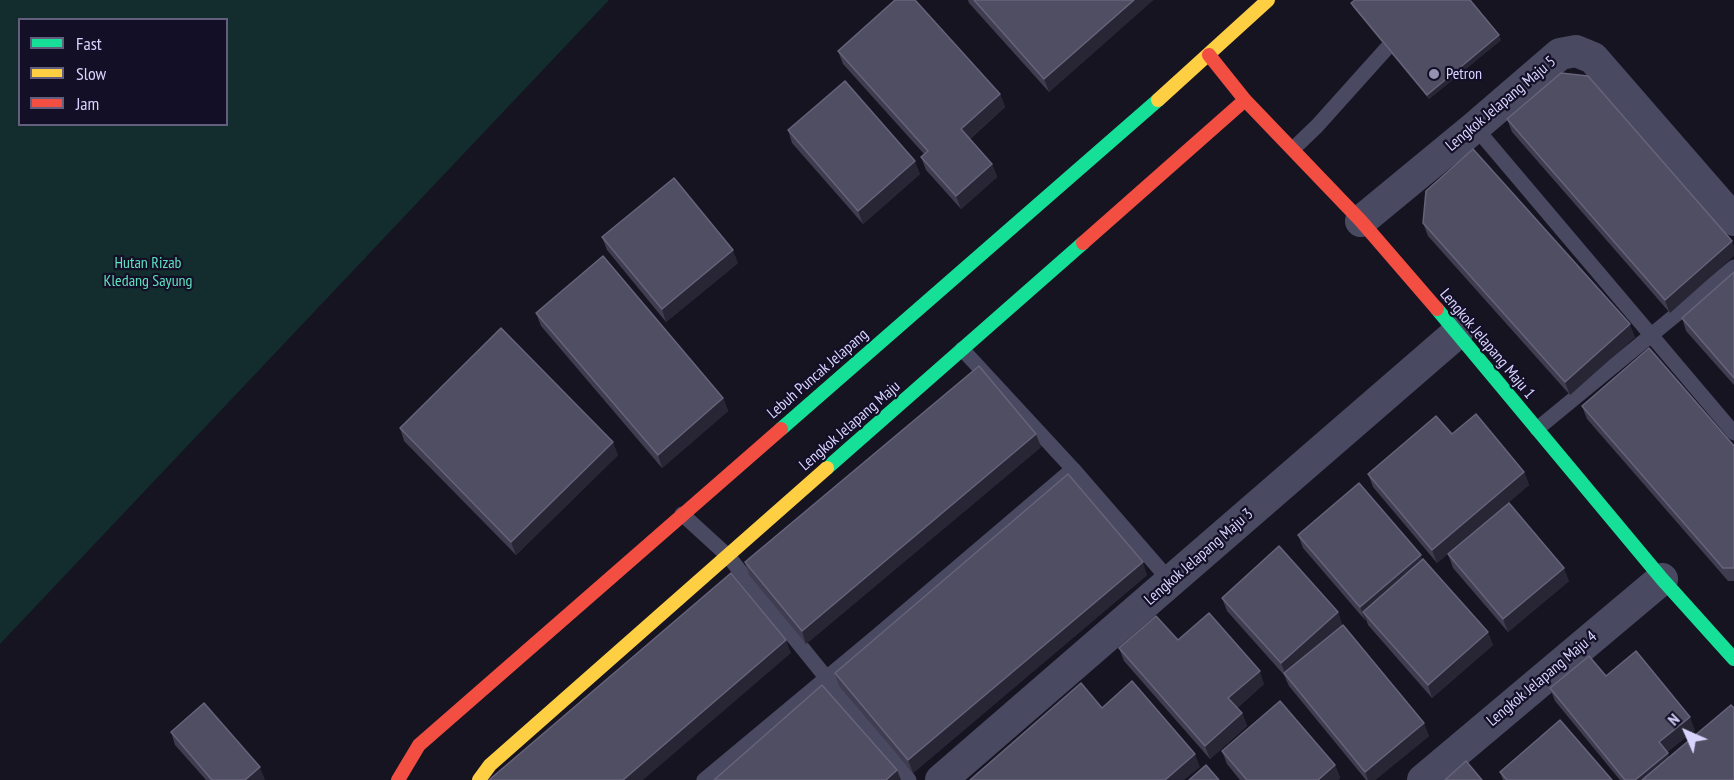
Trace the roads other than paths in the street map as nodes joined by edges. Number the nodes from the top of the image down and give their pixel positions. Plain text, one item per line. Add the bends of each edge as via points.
1 (1268, 0) edge
2 (1387, 48) edge
3 (1209, 55) junction
4 (1245, 100) junction
5 (1475, 127) junction
6 (1293, 149) junction
7 (1361, 220) junction
8 (1734, 220) edge
9 (1734, 267) edge
10 (1457, 333) junction
11 (1652, 335) junction
12 (962, 350) junction
13 (1537, 429) junction
14 (1734, 433) edge
15 (1073, 469) junction
16 (682, 514) junction
17 (728, 556) junction
18 (1662, 579) junction
19 (1171, 582) junction
20 (1730, 647) edge
21 (826, 678) junction
22 (398, 780) edge
23 (479, 780) edge
24 (704, 780) edge
25 (909, 780) edge
26 (941, 780) edge
27 (1423, 780) edge

1 - 3 street, Lebuh Puncak Jelapang
2 - 6 lane
3 - 4 street, Lengkok Jelapang Maju 1
3 - 16 street, Lebuh Puncak Jelapang
4 - 6 street, Lengkok Jelapang Maju 1
4 - 12 street, Lengkok Jelapang Maju
5 - 7 street, Lengkok Jelapang Maju 5
5 - 8 street, Lengkok Jelapang Maju 5 via 1560,54 1576,51 1593,58
5 - 11 lane
6 - 7 street, Lengkok Jelapang Maju 1
7 - 10 street, Lengkok Jelapang Maju 1
9 - 11 lane
10 - 13 street, Lengkok Jelapang Maju 1
10 - 19 street, Lengkok Jelapang Maju 3
11 - 13 lane
11 - 14 lane
12 - 15 lane
12 - 17 street, Lengkok Jelapang Maju
13 - 18 street, Lengkok Jelapang Maju 1
15 - 19 lane
15 - 21 lane
16 - 17 lane
16 - 22 street, Lebuh Puncak Jelapang via 419,745
17 - 21 lane
17 - 23 street, Lengkok Jelapang Maju via 490,765
18 - 20 street, Lengkok Jelapang Maju 1
18 - 27 street, Lengkok Jelapang Maju 4
19 - 26 street, Lengkok Jelapang Maju 3
21 - 24 lane
21 - 25 lane

